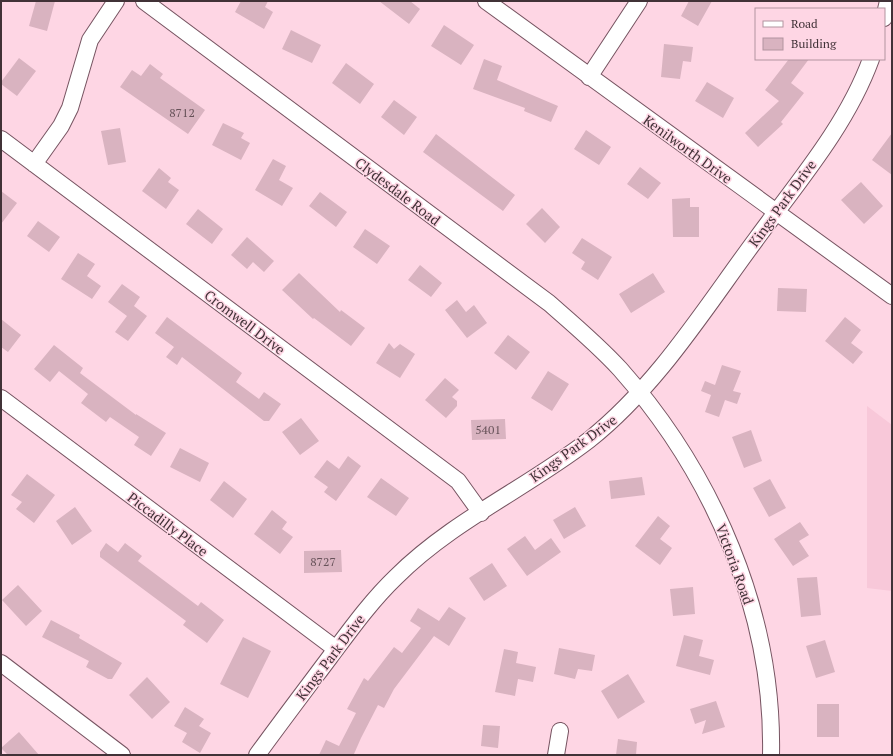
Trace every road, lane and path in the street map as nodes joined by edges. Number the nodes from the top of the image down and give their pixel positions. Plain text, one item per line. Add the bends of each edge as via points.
1 (116, 1) edge
2 (144, 1) edge
3 (486, 1) edge
4 (639, 1) edge
5 (888, 1) edge
6 (885, 14) edge
7 (871, 60) edge
8 (589, 77) junction
9 (1, 139) edge
10 (34, 164) junction
11 (776, 212) junction
12 (892, 296) edge
13 (640, 394) junction
14 (1, 398) edge
15 (481, 513) junction
16 (336, 649) junction
17 (1, 664) edge
18 (560, 731) dead end
19 (122, 755) edge
20 (257, 755) edge
21 (556, 755) edge
22 (771, 755) edge

1 - 10 street via 90,40 70,108 61,126
2 - 13 street, Clydesdale Road via 549,303 612,360
3 - 8 street, Kenilworth Drive
4 - 8 street
5 - 6 street
7 - 11 street, Kings Park Drive via 845,113
8 - 11 street, Kenilworth Drive
9 - 10 street, Cromwell Drive
10 - 15 street, Cromwell Drive via 458,481
11 - 12 street, Kenilworth Drive
11 - 13 street, Kings Park Drive
13 - 15 street, Kings Park Drive via 588,441
13 - 22 street, Victoria Road via 676,440 695,472 715,511 740,573 752,610 764,671 770,716
14 - 16 street, Piccadilly Place
15 - 16 street, Kings Park Drive via 397,575 368,607
16 - 20 street, Kings Park Drive
17 - 19 street
18 - 21 street

